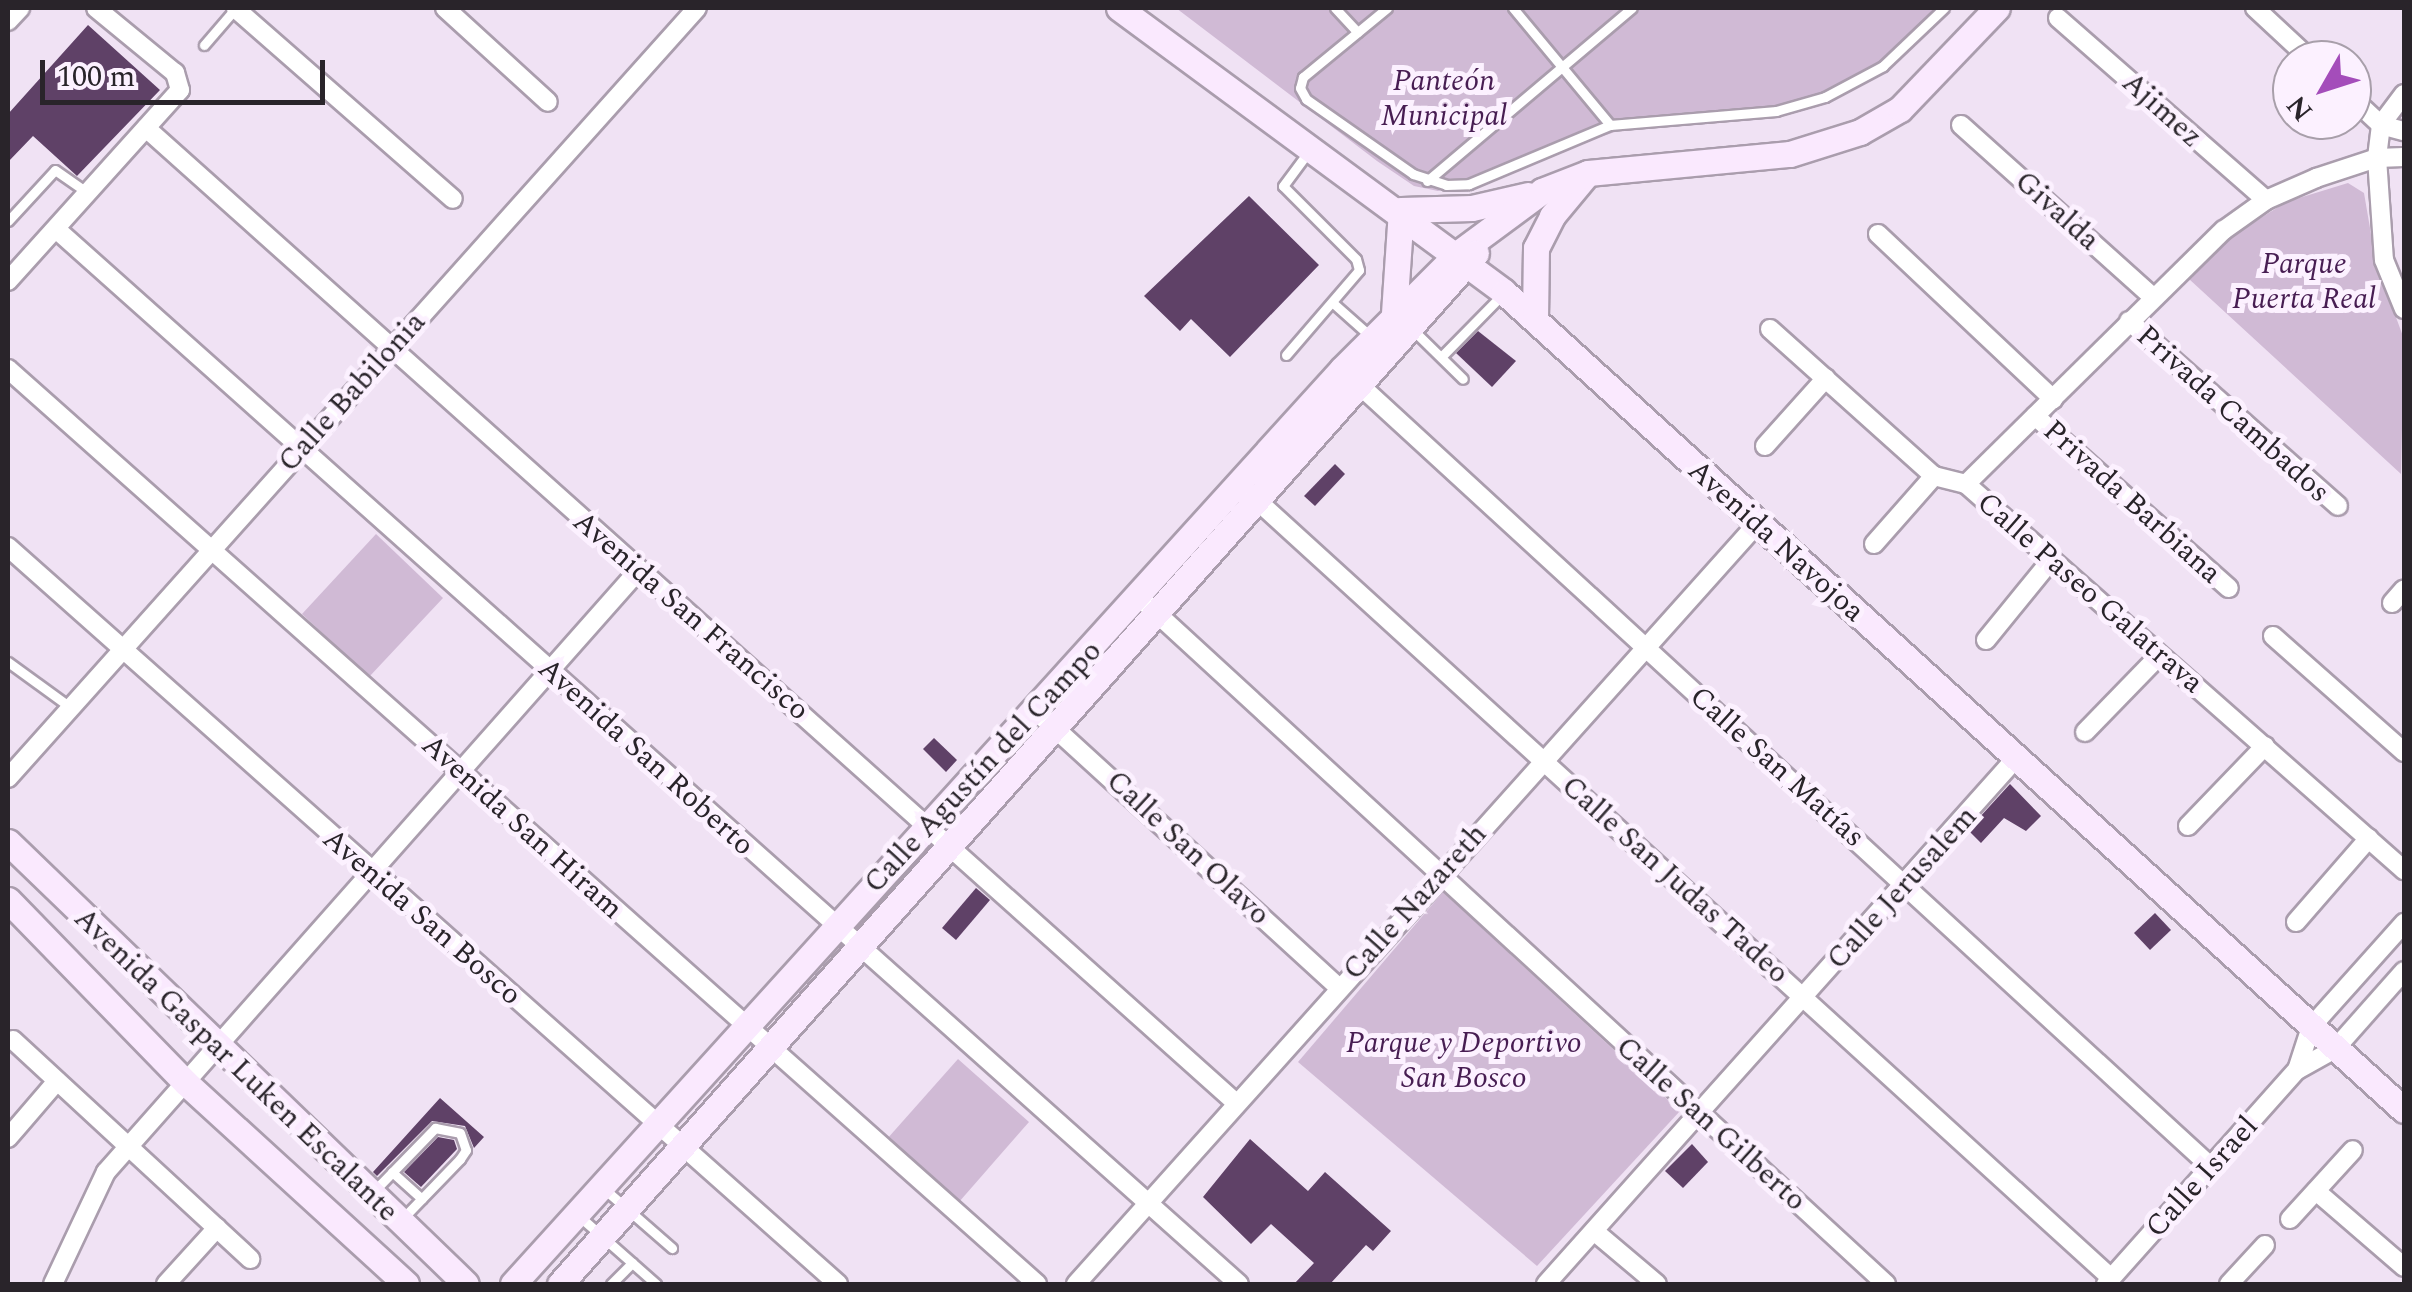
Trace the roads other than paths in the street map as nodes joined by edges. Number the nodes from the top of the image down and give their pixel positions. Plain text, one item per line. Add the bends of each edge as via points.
1 (20, 8) edge
2 (96, 8) edge
3 (236, 8) edge
4 (445, 8) edge
5 (697, 8) edge
6 (1335, 8) edge
7 (1386, 8) edge
8 (1514, 8) edge
9 (1632, 8) edge
10 (1944, 8) edge
11 (1997, 8) edge
12 (2255, 8) edge
13 (1124, 9) edge
14 (2058, 18) dead end
15 (8, 22) edge
16 (1357, 32) junction
17 (2289, 40) edge
18 (204, 44) dead end
19 (1560, 66) junction
20 (2403, 98) edge
21 (548, 102) dead end
22 (2372, 116) edge
23 (1610, 125) junction
24 (1962, 125) dead end
25 (2382, 125) junction
26 (2404, 127) edge
27 (146, 128) junction
28 (1311, 148) junction
29 (2404, 157) edge
30 (2377, 158) junction
31 (1588, 173) junction
32 (1428, 181) junction
33 (1542, 191) junction
34 (88, 193) junction
35 (453, 200) dead end
36 (2266, 200) junction
37 (1401, 210) junction
38 (8, 222) edge
39 (56, 229) junction
40 (1878, 234) dead end
41 (1464, 259) junction
42 (8, 282) edge
43 (1504, 292) junction
44 (2153, 297) junction
45 (1333, 303) junction
46 (2404, 309) edge
47 (1535, 318) junction
48 (1403, 321) junction
49 (2129, 321) junction
50 (1770, 329) dead end
51 (1372, 337) junction
52 (390, 349) junction
53 (1286, 354) dead end
54 (1441, 358) junction
55 (8, 370) edge
56 (1352, 377) junction
57 (1463, 378) dead end
58 (1826, 378) junction
59 (2053, 400) junction
60 (2036, 416) junction
61 (1765, 446) dead end
62 (302, 448) junction
63 (1934, 476) junction
64 (1238, 484) junction
65 (1966, 484) junction
66 (1259, 502) junction
67 (2338, 506) dead end
68 (1757, 524) junction
69 (1874, 544) dead end
70 (8, 547) edge
71 (213, 549) junction
72 (2052, 559) junction
73 (638, 571) junction
74 (2229, 588) dead end
75 (1148, 605) junction
76 (2273, 636) dead end
77 (1986, 640) dead end
78 (1644, 648) junction
79 (120, 650) junction
80 (2160, 655) junction
81 (8, 662) edge
82 (550, 671) junction
83 (70, 707) junction
84 (1046, 719) junction
85 (2085, 732) dead end
86 (2266, 746) junction
87 (2404, 752) edge
88 (2016, 758) junction
89 (1543, 761) junction
90 (459, 772) junction
91 (8, 778) edge
92 (930, 826) junction
93 (2188, 826) dead end
94 (2369, 838) junction
95 (8, 842) edge
96 (953, 846) junction
97 (2404, 870) edge
98 (370, 871) junction
99 (1438, 874) junction
100 (1906, 884) junction
101 (8, 900) edge
102 (2296, 922) dead end
103 (2404, 923) edge
104 (836, 928) junction
105 (860, 949) junction
106 (2404, 971) edge
107 (1338, 987) junction
108 (1805, 997) junction
109 (746, 1026) junction
110 (2311, 1027) junction
111 (13, 1040) dead end
112 (214, 1048) junction
113 (770, 1048) junction
114 (2336, 1049) junction
115 (2298, 1070) junction
116 (57, 1081) junction
117 (186, 1083) junction
118 (1236, 1103) junction
119 (2404, 1110) edge
120 (1701, 1114) junction
121 (657, 1124) junction
122 (8, 1138) edge
123 (682, 1146) junction
124 (128, 1147) junction
125 (2354, 1150) dead end
126 (2211, 1168) junction
127 (392, 1172) junction
128 (602, 1187) junction
129 (2316, 1192) junction
130 (370, 1194) junction
131 (422, 1199) junction
132 (1149, 1204) junction
133 (628, 1210) junction
134 (578, 1215) junction
135 (2290, 1219) dead end
136 (399, 1222) junction
137 (217, 1228) junction
138 (1594, 1230) junction
139 (603, 1237) junction
140 (2265, 1245) dead end
141 (672, 1248) dead end
142 (250, 1259) dead end
143 (632, 1263) junction
144 (2404, 1266) edge
145 (2109, 1281) edge
146 (53, 1284) edge
147 (166, 1284) edge
148 (406, 1284) edge
149 (466, 1284) edge
150 (513, 1284) edge
151 (560, 1284) edge
152 (611, 1284) edge
153 (656, 1284) edge
154 (838, 1284) edge
155 (1037, 1284) edge
156 (1076, 1284) edge
157 (1239, 1284) edge
158 (1546, 1284) edge
159 (1657, 1284) edge
160 (1886, 1284) edge
161 (2231, 1284) edge

1 - 15 street
2 - 27 street via 180,82
3 - 18 lane
3 - 35 street
4 - 21 street
5 - 52 street, Calle Babilonia
6 - 16 lane
7 - 16 lane
8 - 19 lane
9 - 19 lane
10 - 23 lane via 1883,66 1824,97 1776,111
11 - 31 street via 1900,109 1860,132 1790,154
12 - 17 street
13 - 28 street, Avenida Navojoa
14 - 36 street, Ajimez
16 - 32 lane via 1303,77 1300,88 1306,99
19 - 23 lane
19 - 32 lane
20 - 25 street
20 - 26 street
22 - 25 street
23 - 32 lane via 1470,184
24 - 44 street, Givalda
25 - 26 street
25 - 30 street
27 - 34 street
27 - 52 street, Avenida San Francisco
28 - 37 street, Avenida Navojoa
28 - 45 lane via 1282,186 1360,264
29 - 30 street
30 - 36 street
30 - 46 street via 2384,260
31 - 33 street
31 - 47 street via 1552,216 1536,248 1530,283
33 - 37 street via 1472,208
33 - 41 street, Calle Agustín del Campo
34 - 38 lane via 56,170
34 - 39 street
36 - 44 street
37 - 41 street, Avenida Navojoa
37 - 48 street
39 - 42 street
39 - 62 street, Avenida San Roberto
40 - 59 street
41 - 43 street, Avenida Navojoa
41 - 48 street, Calle Agustín del Campo
43 - 47 street, Avenida Navojoa
43 - 54 lane
44 - 49 street
45 - 51 lane
45 - 53 lane
47 - 68 street, Avenida Navojoa
48 - 51 street, Calle Agustín del Campo
48 - 54 lane
48 - 56 street, Calle Agustín del Campo
49 - 59 street
49 - 67 street, Privada Cambados
50 - 58 street, Calle Paseo Galatrava
51 - 56 street, Calle Agustín del Campo
52 - 62 street, Calle Babilonia
52 - 73 street, Avenida San Francisco
54 - 57 lane
55 - 71 street, Avenida San Hiram
56 - 64 street, Calle Agustín del Campo
56 - 66 street, Calle Agustín del Campo
56 - 78 street, Calle San Matías
58 - 61 street
58 - 63 street, Calle Paseo Galatrava
59 - 60 street
60 - 65 street
60 - 74 street, Privada Barbiana
62 - 71 street, Calle Babilonia
62 - 82 street, Avenida San Roberto
63 - 65 street, Calle Paseo Galatrava
63 - 69 street
64 - 66 street, Calle San Judas Tadeo
64 - 75 street, Calle Agustín del Campo
65 - 72 street, Calle Paseo Galatrava
66 - 75 street, Calle Agustín del Campo
66 - 89 street, Calle San Judas Tadeo
68 - 78 street, Calle Nazareth
68 - 88 street, Avenida Navojoa
70 - 79 street, Avenida San Bosco
71 - 79 street, Calle Babilonia
71 - 90 street, Avenida San Hiram
72 - 77 street
72 - 80 street, Calle Paseo Galatrava
73 - 82 street
73 - 92 street, Avenida San Francisco
75 - 84 street, Calle Agustín del Campo
75 - 99 street, Calle San Gilberto
76 - 87 street
78 - 89 street, Calle Nazareth
78 - 100 street, Calle San Matías
79 - 83 street, Calle Babilonia
79 - 98 street, Avenida San Bosco
80 - 85 street
80 - 86 street, Calle Paseo Galatrava
81 - 83 lane
82 - 90 street
82 - 104 street, Avenida San Roberto
83 - 91 street, Calle Babilonia
84 - 92 street, Calle Agustín del Campo
84 - 96 street, Calle Agustín del Campo
84 - 107 street, Calle San Olavo
86 - 93 street
86 - 94 street, Calle Paseo Galatrava
88 - 100 street, Calle Jerusalem
88 - 110 street, Avenida Navojoa
89 - 99 street, Calle Nazareth
89 - 108 street, Calle San Judas Tadeo
90 - 98 street
90 - 109 street, Avenida San Hiram
92 - 96 street, Avenida San Francisco
92 - 104 street, Calle Agustín del Campo
94 - 97 street, Calle Paseo Galatrava
94 - 102 street
95 - 112 street, Avenida Gaspar Luken Escalante
96 - 105 street, Calle Agustín del Campo
96 - 118 street, Avenida San Francisco
98 - 112 street
98 - 121 street, Avenida San Bosco
99 - 107 street, Calle Nazareth
99 - 120 street, Calle San Gilberto
100 - 108 street, Calle Jerusalem
100 - 126 street, Calle San Matías
101 - 117 street, Avenida Gaspar Luken Escalante
103 - 110 street
104 - 105 street, Avenida San Roberto
104 - 109 street, Calle Agustín del Campo
105 - 113 street, Calle Agustín del Campo
105 - 132 street, Avenida San Roberto
106 - 114 street, Calle Israel
107 - 118 street, Calle Nazareth
108 - 120 street, Calle Jerusalem
108 - 145 street, Calle San Judas Tadeo
109 - 113 street, Avenida San Hiram
109 - 121 street, Calle Agustín del Campo
110 - 114 street, Avenida Navojoa
110 - 115 street, Calle Israel
111 - 116 street
112 - 117 street
112 - 130 street, Avenida Gaspar Luken Escalante
113 - 123 street, Calle Agustín del Campo
113 - 155 street, Avenida San Hiram
114 - 115 street, Calle Israel
114 - 119 street, Avenida Navojoa
115 - 126 street, Calle Israel
116 - 122 street
116 - 124 street
117 - 124 street
117 - 148 street, Avenida Gaspar Luken Escalante
118 - 132 street, Calle Nazareth
120 - 138 street, Calle Jerusalem
120 - 160 street, Calle San Gilberto
121 - 123 street, Avenida San Bosco
121 - 128 street, Calle Agustín del Campo
123 - 133 street, Calle Agustín del Campo
123 - 154 street, Avenida San Bosco
124 - 137 street
124 - 146 street via 92,1193
125 - 129 street
126 - 145 street, Calle Israel
127 - 130 lane
127 - 131 lane
127 - 131 lane via 435,1128 460,1133 466,1150
128 - 133 lane
128 - 134 street, Calle Agustín del Campo
129 - 135 street
129 - 144 street
130 - 136 street, Avenida Gaspar Luken Escalante
131 - 136 lane
132 - 156 street, Calle Nazareth
132 - 157 street, Avenida San Roberto
133 - 139 street, Calle Agustín del Campo
133 - 141 lane
134 - 139 lane
134 - 150 street, Calle Agustín del Campo
136 - 149 street, Avenida Gaspar Luken Escalante
137 - 142 street
137 - 147 street
138 - 158 street, Calle Jerusalem
138 - 159 street
139 - 143 lane
139 - 151 street, Calle Agustín del Campo
140 - 161 street
143 - 152 lane
143 - 153 lane

